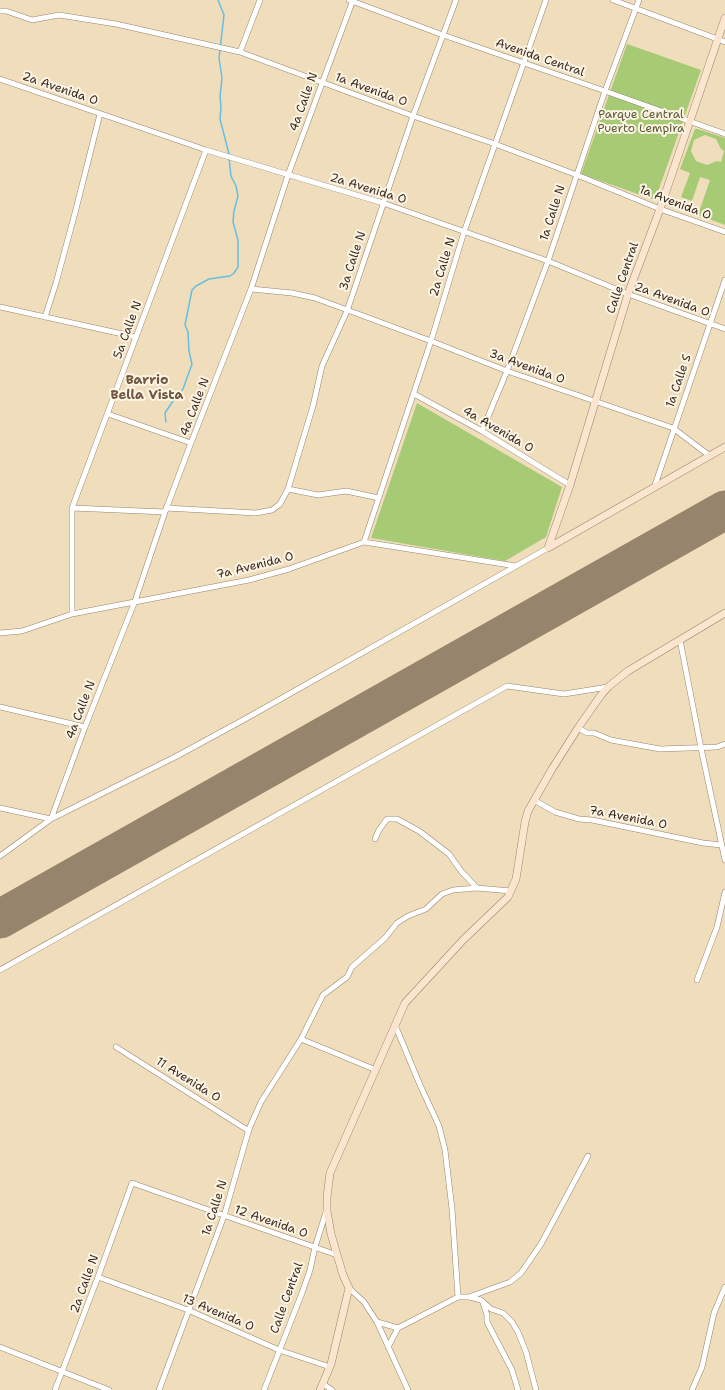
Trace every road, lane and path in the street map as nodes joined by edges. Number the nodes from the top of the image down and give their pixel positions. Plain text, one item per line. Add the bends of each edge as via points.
1 (260, 0) edge
2 (352, 0) edge
3 (456, 0) edge
4 (546, 0) edge
5 (613, 0) edge
6 (639, 0) edge
7 (636, 8) junction
8 (0, 11) edge
9 (725, 18) edge
10 (443, 35) junction
11 (721, 41) edge
12 (240, 52) junction
13 (524, 62) junction
14 (0, 79) edge
15 (322, 82) junction
16 (606, 91) junction
17 (100, 114) junction
18 (413, 116) junction
19 (689, 122) junction
20 (725, 134) edge
21 (495, 144) junction
22 (206, 150) junction
23 (288, 175) junction
24 (576, 175) junction
25 (383, 203) junction
26 (660, 209) junction
27 (464, 232) junction
28 (725, 232) edge
29 (548, 261) junction
30 (725, 280) edge
31 (251, 289) junction
32 (628, 294) junction
33 (0, 307) edge
34 (346, 311) junction
35 (45, 317) junction
36 (709, 324) junction
37 (725, 329) edge
38 (136, 337) junction
39 (431, 341) junction
40 (507, 371) junction
41 (414, 394) junction
42 (596, 402) junction
43 (108, 414) junction
44 (673, 428) junction
45 (482, 431) junction
46 (191, 442) junction
47 (725, 447) edge
48 (710, 456) junction
49 (570, 485) junction
50 (288, 488) junction
51 (653, 489) junction
52 (379, 498) junction
53 (72, 508) junction
54 (166, 510) junction
55 (364, 542) junction
56 (548, 548) junction
57 (516, 566) junction
58 (135, 601) junction
59 (725, 613) edge
60 (72, 614) junction
61 (0, 633) edge
62 (680, 640) junction
63 (608, 687) junction
64 (0, 707) edge
65 (85, 727) junction
66 (578, 728) junction
67 (725, 744) edge
68 (701, 748) junction
69 (534, 800) junction
70 (0, 808) edge
71 (51, 819) junction
72 (375, 839) dead end
73 (722, 845) junction
74 (0, 856) edge
75 (725, 860) edge
76 (477, 888) junction
77 (511, 891) junction
78 (725, 892) edge
79 (1, 971) edge
80 (697, 980) dead end
81 (395, 1024) junction
82 (300, 1039) junction
83 (116, 1047) dead end
84 (376, 1070) junction
85 (249, 1130) junction
86 (588, 1156) dead end
87 (132, 1184) joint
88 (326, 1211) junction
89 (224, 1216) junction
90 (315, 1247) junction
91 (337, 1254) junction
92 (98, 1277) junction
93 (725, 1287) edge
94 (349, 1288) junction
95 (458, 1297) junction
96 (469, 1297) junction
97 (482, 1302) junction
98 (188, 1310) junction
99 (377, 1322) junction
100 (398, 1328) junction
101 (0, 1347) edge
102 (388, 1347) junction
103 (279, 1350) junction
104 (330, 1367) junction
105 (62, 1372) junction
106 (321, 1387) edge
107 (55, 1390) edge
108 (109, 1390) edge
109 (158, 1390) edge
110 (264, 1390) edge
111 (332, 1390) edge
112 (408, 1390) edge
113 (518, 1390) edge
114 (536, 1390) edge
115 (692, 1390) edge

1 - 12 street
2 - 10 street, Avenida Central
2 - 15 street, 4a Calle N
3 - 10 street, 3a Calle N
4 - 13 street, 2a Calle N
5 - 7 street
6 - 7 street, 1a Calle N
7 - 11 street
7 - 16 street, 1a Calle N
8 - 12 street, 1a Avenida O via 32,20 59,15 116,24
9 - 11 street, Calle Central
10 - 13 street, Avenida Central
10 - 18 street, 3a Calle N
11 - 19 street, Calle Central
12 - 15 street, 1a Avenida O
13 - 16 street, Avenida Central
13 - 21 street, 2a Calle N
14 - 17 street, 2a Avenida O
15 - 18 street, 1a Avenida O
15 - 23 street, 4a Calle N
16 - 19 street, Avenida Central
16 - 24 street, 1a Calle N
17 - 22 street, 2a Avenida O
17 - 35 street
18 - 21 street, 1a Avenida O
18 - 25 street, 3a Calle N
19 - 20 street, Avenida Central
19 - 26 street, Calle Central
21 - 24 street, 1a Avenida O
21 - 27 street, 2a Calle N
22 - 23 street, 2a Avenida O
22 - 38 street, 5a Calle N
23 - 25 street, 2a Avenida O
23 - 31 street, 4a Calle N
24 - 26 street, 1a Avenida O
24 - 29 street, 1a Calle N
25 - 27 street, 2a Avenida O
25 - 34 street, 3a Calle N
26 - 28 street, 1a Avenida O
26 - 32 street, Calle Central
27 - 29 street, 2a Avenida O
27 - 39 street, 2a Calle N
29 - 32 street, 2a Avenida O
29 - 40 street, 1a Calle N
30 - 36 street, 1a Calle S
31 - 34 street, 3a Avenida O via 315,298
31 - 46 street, 4a Calle N
32 - 36 street, 2a Avenida O
32 - 42 street, Calle Central
33 - 35 street
34 - 39 street, 3a Avenida O
34 - 50 street, 3a Calle N via 322,366 313,406
35 - 38 street
36 - 37 street, 2a Avenida O
36 - 44 street, 1a Calle S
38 - 43 street, 5a Calle N
39 - 40 street, 3a Avenida O
39 - 41 street, 2a Calle N
40 - 42 street, 3a Avenida O
40 - 45 street, 1a Calle N
41 - 45 street, 4a Avenida O
41 - 52 street, 2a Calle N
42 - 44 street, 3a Avenida O
42 - 49 street, Calle Central
43 - 46 street
43 - 53 street, 5a Calle N
44 - 48 street, 3a Avenida O
44 - 51 street, 1a Calle S
45 - 49 street, 4a Avenida O
46 - 54 street, 4a Calle N
47 - 48 street
48 - 51 street
49 - 56 street, Calle Central
50 - 52 street via 318,495 346,491
50 - 54 street, 3a Calle N via 280,504 272,510 256,513
51 - 56 street
52 - 55 street, 2a Calle N
53 - 54 street, 3a Calle N
53 - 60 street, 5a Calle N
54 - 58 street, 4a Calle N
55 - 57 street, 7a Avenida O
55 - 58 street, 7a Avenida O via 289,569 249,580
56 - 57 street
57 - 71 street via 176,756
58 - 60 street, 7a Avenida O
58 - 65 street, 4a Calle N
59 - 62 street
60 - 61 street, 7a Avenida O via 22,631
62 - 63 street via 628,671
62 - 68 street
63 - 66 street
63 - 79 street via 564,694 507,686
64 - 65 street
65 - 71 street, 4a Calle N
66 - 68 street via 611,740 660,749
66 - 69 street
67 - 68 street
68 - 73 street
69 - 73 street, 7a Avenida O via 555,812 579,819
69 - 77 street via 525,822 516,879
70 - 71 street
71 - 74 street
72 - 76 street via 387,819 397,819 419,831 449,854
73 - 75 street
76 - 77 street, 1a Calle N
76 - 82 street, 1a Calle N via 453,890 442,894 426,909 397,923 386,938 352,967 347,977 323,995
77 - 81 street via 416,990 405,1003
78 - 80 street via 717,927
81 - 84 street
81 - 95 street via 439,1126 444,1146 449,1173
82 - 84 street
82 - 85 street, 1a Calle N via 261,1102
83 - 85 street, 11 Avenida O
84 - 88 street via 330,1173
85 - 89 street, 1a Calle N
86 - 96 street via 541,1244 520,1273 498,1288
87 - 89 street, 12 Avenida O
87 - 92 street, 2a Calle N
88 - 90 street, Calle Central
88 - 91 street
89 - 90 street, 12 Avenida O
89 - 98 street, 1a Calle N
90 - 91 street, 12 Avenida O
90 - 103 street, Calle Central via 302,1293
91 - 94 street
92 - 98 street, 13 Avenida O
92 - 105 street, 2a Calle N
93 - 115 street via 714,1313 702,1367
94 - 99 street via 364,1302
94 - 104 street
95 - 96 street
95 - 100 street
96 - 97 street
97 - 113 street via 487,1322 512,1370
97 - 114 street via 491,1309 503,1313 512,1322 526,1352
98 - 103 street, 13 Avenida O
98 - 109 street, 1a Calle N
99 - 100 street
99 - 102 street
100 - 102 street
101 - 105 street
102 - 112 street
103 - 104 street, 13 Avenida O
103 - 110 street, Calle Central
104 - 106 street
105 - 107 street, 2a Calle N
105 - 108 street
106 - 111 street

